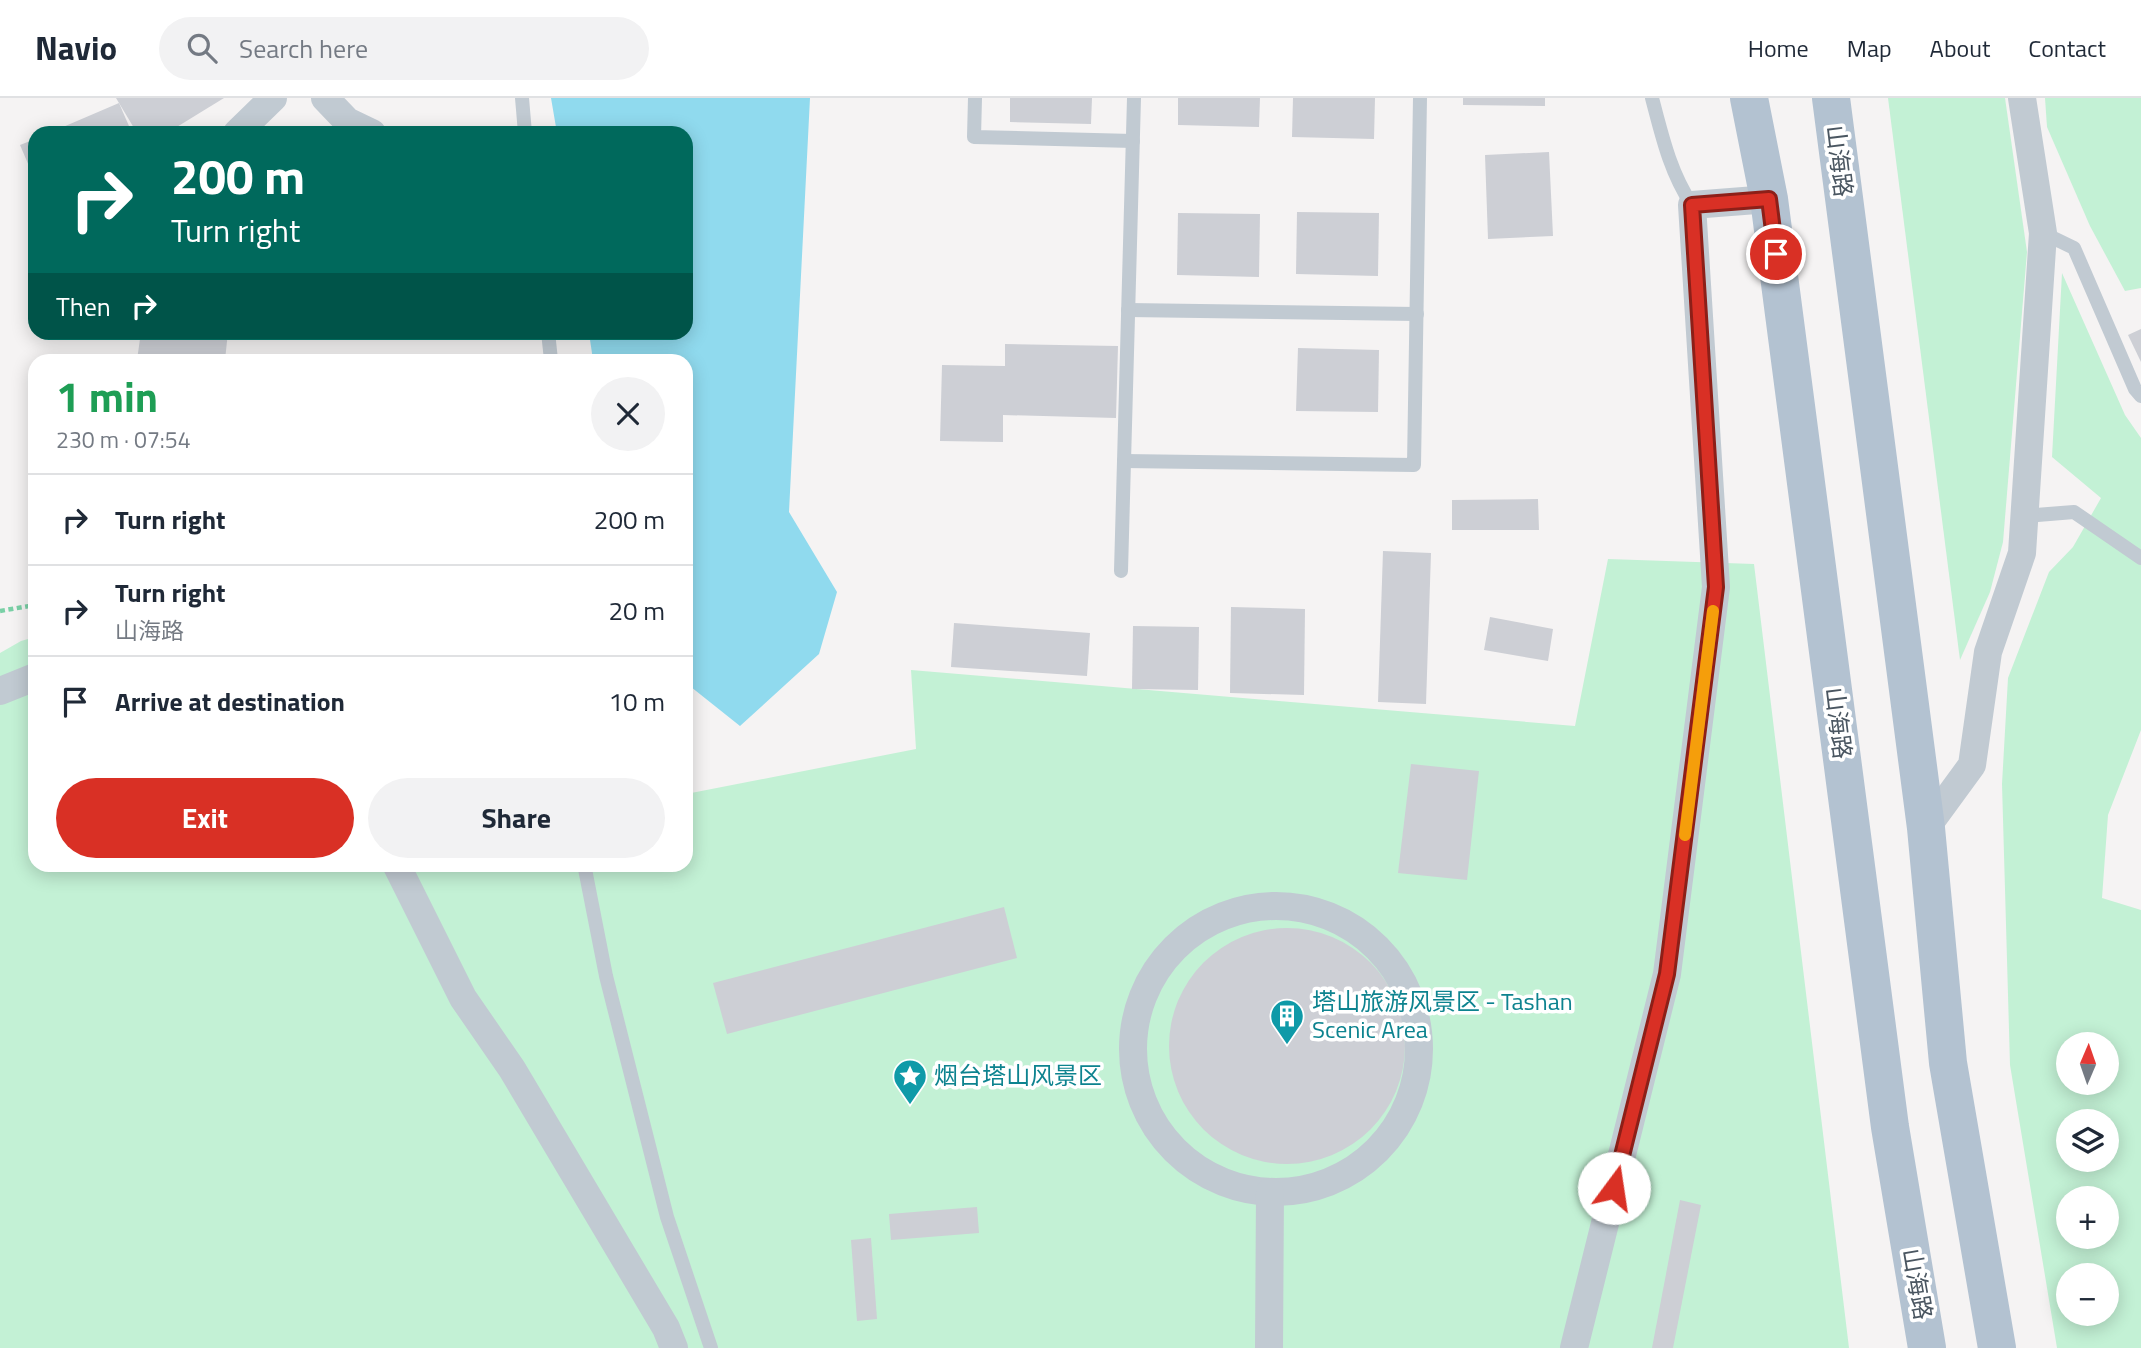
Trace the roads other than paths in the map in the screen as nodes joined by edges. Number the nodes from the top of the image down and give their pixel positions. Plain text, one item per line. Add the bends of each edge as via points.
1 (273, 98) edge
2 (325, 98) edge
3 (522, 98) edge
4 (975, 98) edge
5 (1134, 98) edge
6 (1420, 98) edge
7 (1653, 98) edge
8 (1749, 98) edge
9 (1831, 98) edge
10 (2022, 98) edge
11 (244, 126) edge
12 (357, 126) edge
13 (524, 126) edge
14 (1133, 141) junction
15 (1769, 199) junction
16 (1692, 205) junction
17 (2043, 233) junction
18 (1128, 310) junction
19 (1416, 314) junction
20 (2141, 396) edge
21 (1124, 461) junction
22 (2024, 516) junction
23 (2141, 558) edge
24 (1121, 571) dead end
25 (28, 680) edge
26 (0, 691) edge
27 (1926, 828) junction
28 (400, 872) edge
29 (586, 872) edge
30 (1270, 1192) junction
31 (674, 1348) edge
32 (711, 1348) edge
33 (1269, 1348) edge
34 (1574, 1348) edge
35 (1927, 1348) edge
36 (1997, 1348) edge

1 - 11 street
2 - 12 street
3 - 13 lane
4 - 14 lane via 974,137
5 - 14 lane
6 - 19 lane
7 - 16 lane via 1677,183
8 - 15 main road, 山海路
9 - 27 main road, 山海路
10 - 17 street
14 - 18 lane
15 - 16 street
15 - 35 main road, 山海路 via 1890,1128
16 - 34 street via 1716,587 1667,974
17 - 20 lane via 2074,248
17 - 22 street
18 - 19 lane
18 - 21 lane
19 - 21 lane via 1414,465
21 - 24 lane
22 - 23 lane via 2074,512
22 - 27 street via 2022,553 1988,652 1972,765
25 - 26 street
27 - 36 main road, 山海路 via 1948,1063
28 - 31 street via 463,998 526,1092
29 - 32 lane via 606,976 667,1217
30 - 30 street via 1210,1176 1170,1146 1146,1114 1135,1078 1133,1016 1156,964 1177,944 1222,917 1272,906 1300,906 1349,922 1384,951 1415,1024 1418,1074 1401,1127 1376,1156 1327,1184
30 - 33 street

